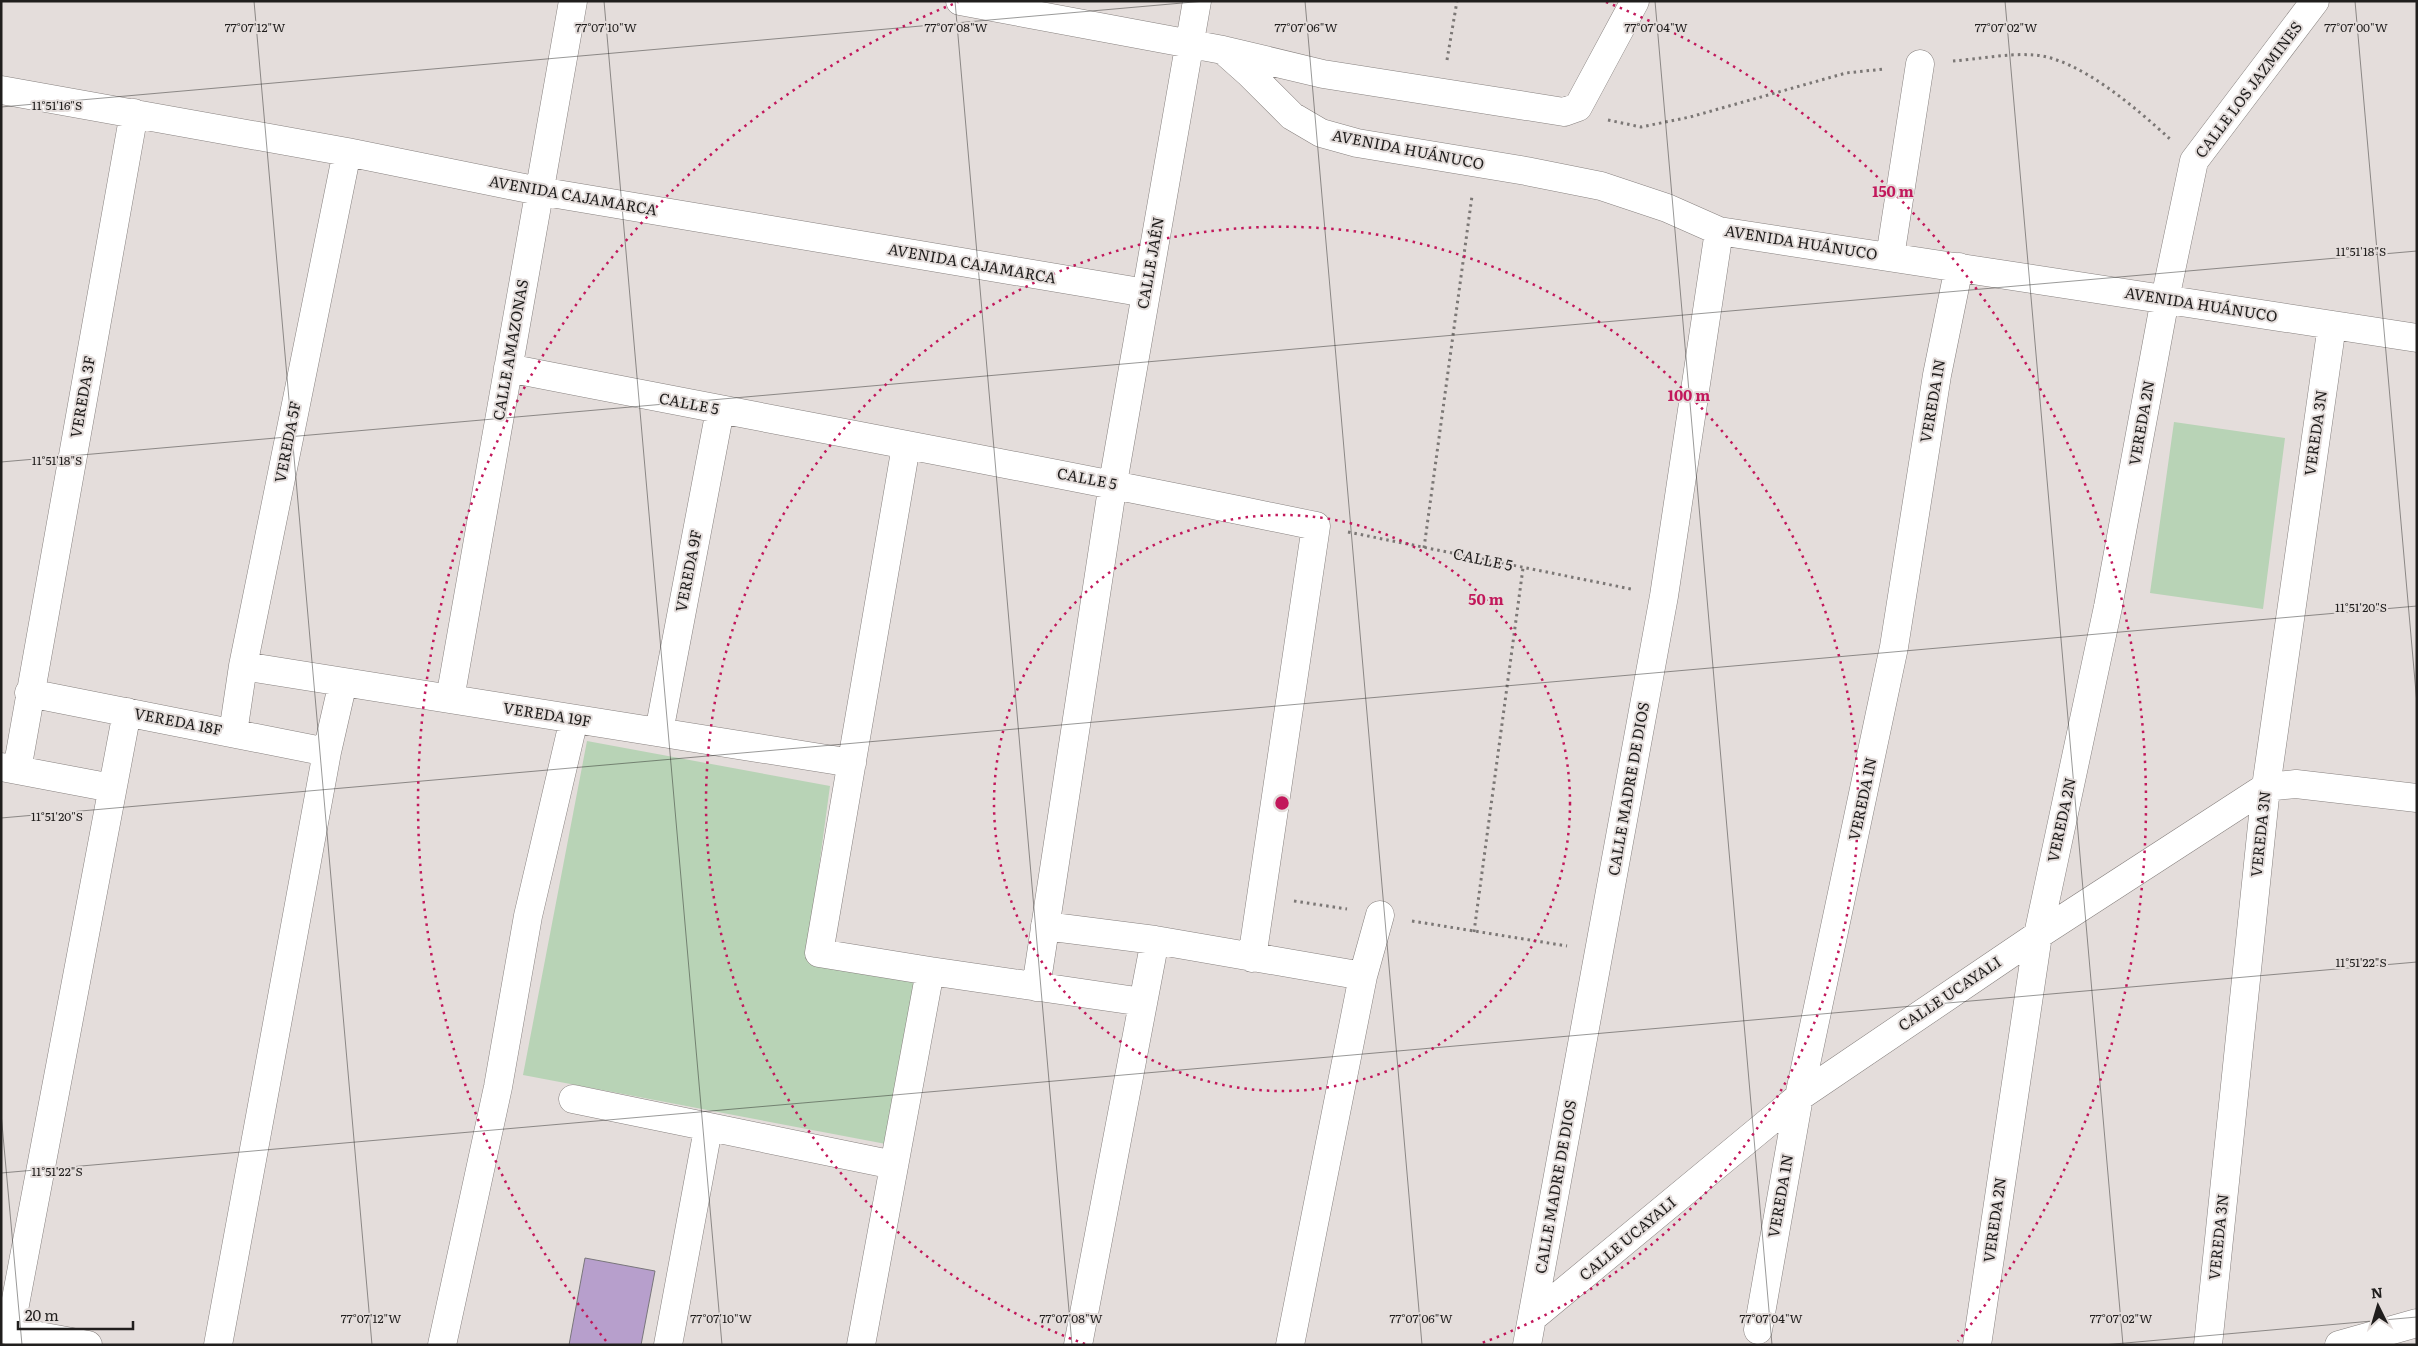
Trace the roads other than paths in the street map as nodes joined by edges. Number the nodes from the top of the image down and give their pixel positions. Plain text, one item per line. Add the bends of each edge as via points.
1 (573, 1) edge
2 (1197, 1) edge
3 (1635, 1) edge
4 (2315, 1) edge
5 (976, 2) edge
6 (1188, 43) junction
7 (1223, 50) junction
8 (1920, 64) dead end
9 (1, 90) edge
10 (134, 113) junction
11 (347, 152) junction
12 (539, 191) junction
13 (1719, 230) junction
14 (1890, 257) junction
15 (1958, 267) junction
16 (1146, 293) junction
17 (2165, 299) junction
18 (2332, 325) junction
19 (2417, 338) edge
20 (508, 368) junction
21 (720, 410) junction
22 (906, 446) junction
23 (1113, 483) junction
24 (243, 666) junction
25 (343, 682) junction
26 (29, 693) junction
27 (450, 699) junction
28 (127, 712) junction
29 (574, 719) junction
30 (658, 732) junction
31 (233, 733) junction
32 (327, 752) junction
33 (852, 763) junction
34 (9, 768) edge
35 (2266, 787) junction
36 (112, 788) junction
37 (2417, 798) edge
38 (1380, 915) road end
39 (1045, 926) junction
40 (2038, 935) junction
41 (1155, 940) junction
42 (1252, 958) junction
43 (930, 972) junction
44 (1363, 976) junction
45 (1036, 987) junction
46 (1143, 1002) junction
47 (1798, 1097) junction
48 (573, 1099) dead end
49 (708, 1128) junction
50 (894, 1165) junction
51 (1532, 1318) junction
52 (2417, 1323) edge
53 (6, 1330) edge
54 (1758, 1330) dead end
55 (88, 1345) edge
56 (218, 1345) edge
57 (442, 1345) edge
58 (668, 1345) edge
59 (861, 1345) edge
60 (1078, 1345) edge
61 (1290, 1345) edge
62 (1527, 1345) edge
63 (1977, 1345) edge
64 (2208, 1345) edge
65 (2339, 1345) edge

1 - 12 street, CALLE AMAZONAS
2 - 6 street, CALLE JAÉN
3 - 7 street via 1578,107 1564,112 1323,74
4 - 17 street, CALLE LOS JAZMINES via 2194,161
5 - 6 street
6 - 7 street
6 - 16 street, CALLE JAÉN
7 - 13 street, AVENIDA HUÁNUCO via 1292,116 1322,133 1357,143 1601,186
8 - 14 street
9 - 10 street, AVENIDA CAJAMARCA
10 - 11 street, AVENIDA CAJAMARCA
10 - 26 street, VEREDA 3F
11 - 12 street, AVENIDA CAJAMARCA
11 - 24 street, VEREDA 5F
12 - 16 street, AVENIDA CAJAMARCA
12 - 20 street, CALLE AMAZONAS
13 - 14 street, AVENIDA HUÁNUCO
13 - 51 street, CALLE MADRE DE DIOS via 1664,596
14 - 15 street, AVENIDA HUÁNUCO
15 - 17 street, AVENIDA HUÁNUCO
15 - 47 street, VEREDA 1N via 1937,375 1894,647
16 - 23 street, CALLE JAÉN
17 - 18 street, AVENIDA HUÁNUCO
17 - 40 street, VEREDA 2N via 2108,607
18 - 19 street, AVENIDA HUÁNUCO
18 - 35 street, VEREDA 3N
20 - 21 street, CALLE 5
20 - 27 street, CALLE AMAZONAS
21 - 22 street, CALLE 5
21 - 30 street, VEREDA 9F
22 - 23 street, CALLE 5
22 - 33 street
23 - 39 street, CALLE JAÉN
23 - 42 street, CALLE 5 via 1316,526
24 - 25 street, VEREDA 19F
24 - 31 street, VEREDA 5F
25 - 27 street, VEREDA 19F
25 - 32 street
26 - 28 street, VEREDA 18F
26 - 34 street, VEREDA 3F
27 - 29 street, VEREDA 19F
28 - 31 street, VEREDA 18F
28 - 36 street
29 - 30 street, VEREDA 19F
29 - 57 street via 528,916 498,1087
30 - 33 street, VEREDA 19F
31 - 32 street, VEREDA 18F
32 - 56 street
33 - 43 street via 819,953
34 - 36 street
35 - 37 street, CALLE UCAYALI via 2296,784
35 - 40 street, CALLE UCAYALI
35 - 64 street, VEREDA 3N
36 - 53 street
38 - 44 street
39 - 41 street
39 - 45 street, CALLE JAÉN
40 - 47 street, CALLE UCAYALI
40 - 63 street, VEREDA 2N
41 - 42 street
41 - 46 street
42 - 44 street
43 - 45 street
43 - 50 street
44 - 61 street
45 - 46 street
46 - 60 street
47 - 51 street, CALLE UCAYALI
47 - 54 street, VEREDA 1N
48 - 49 street
49 - 50 street
49 - 58 street
50 - 59 street
51 - 62 street, CALLE MADRE DE DIOS
52 - 65 street
53 - 55 street

